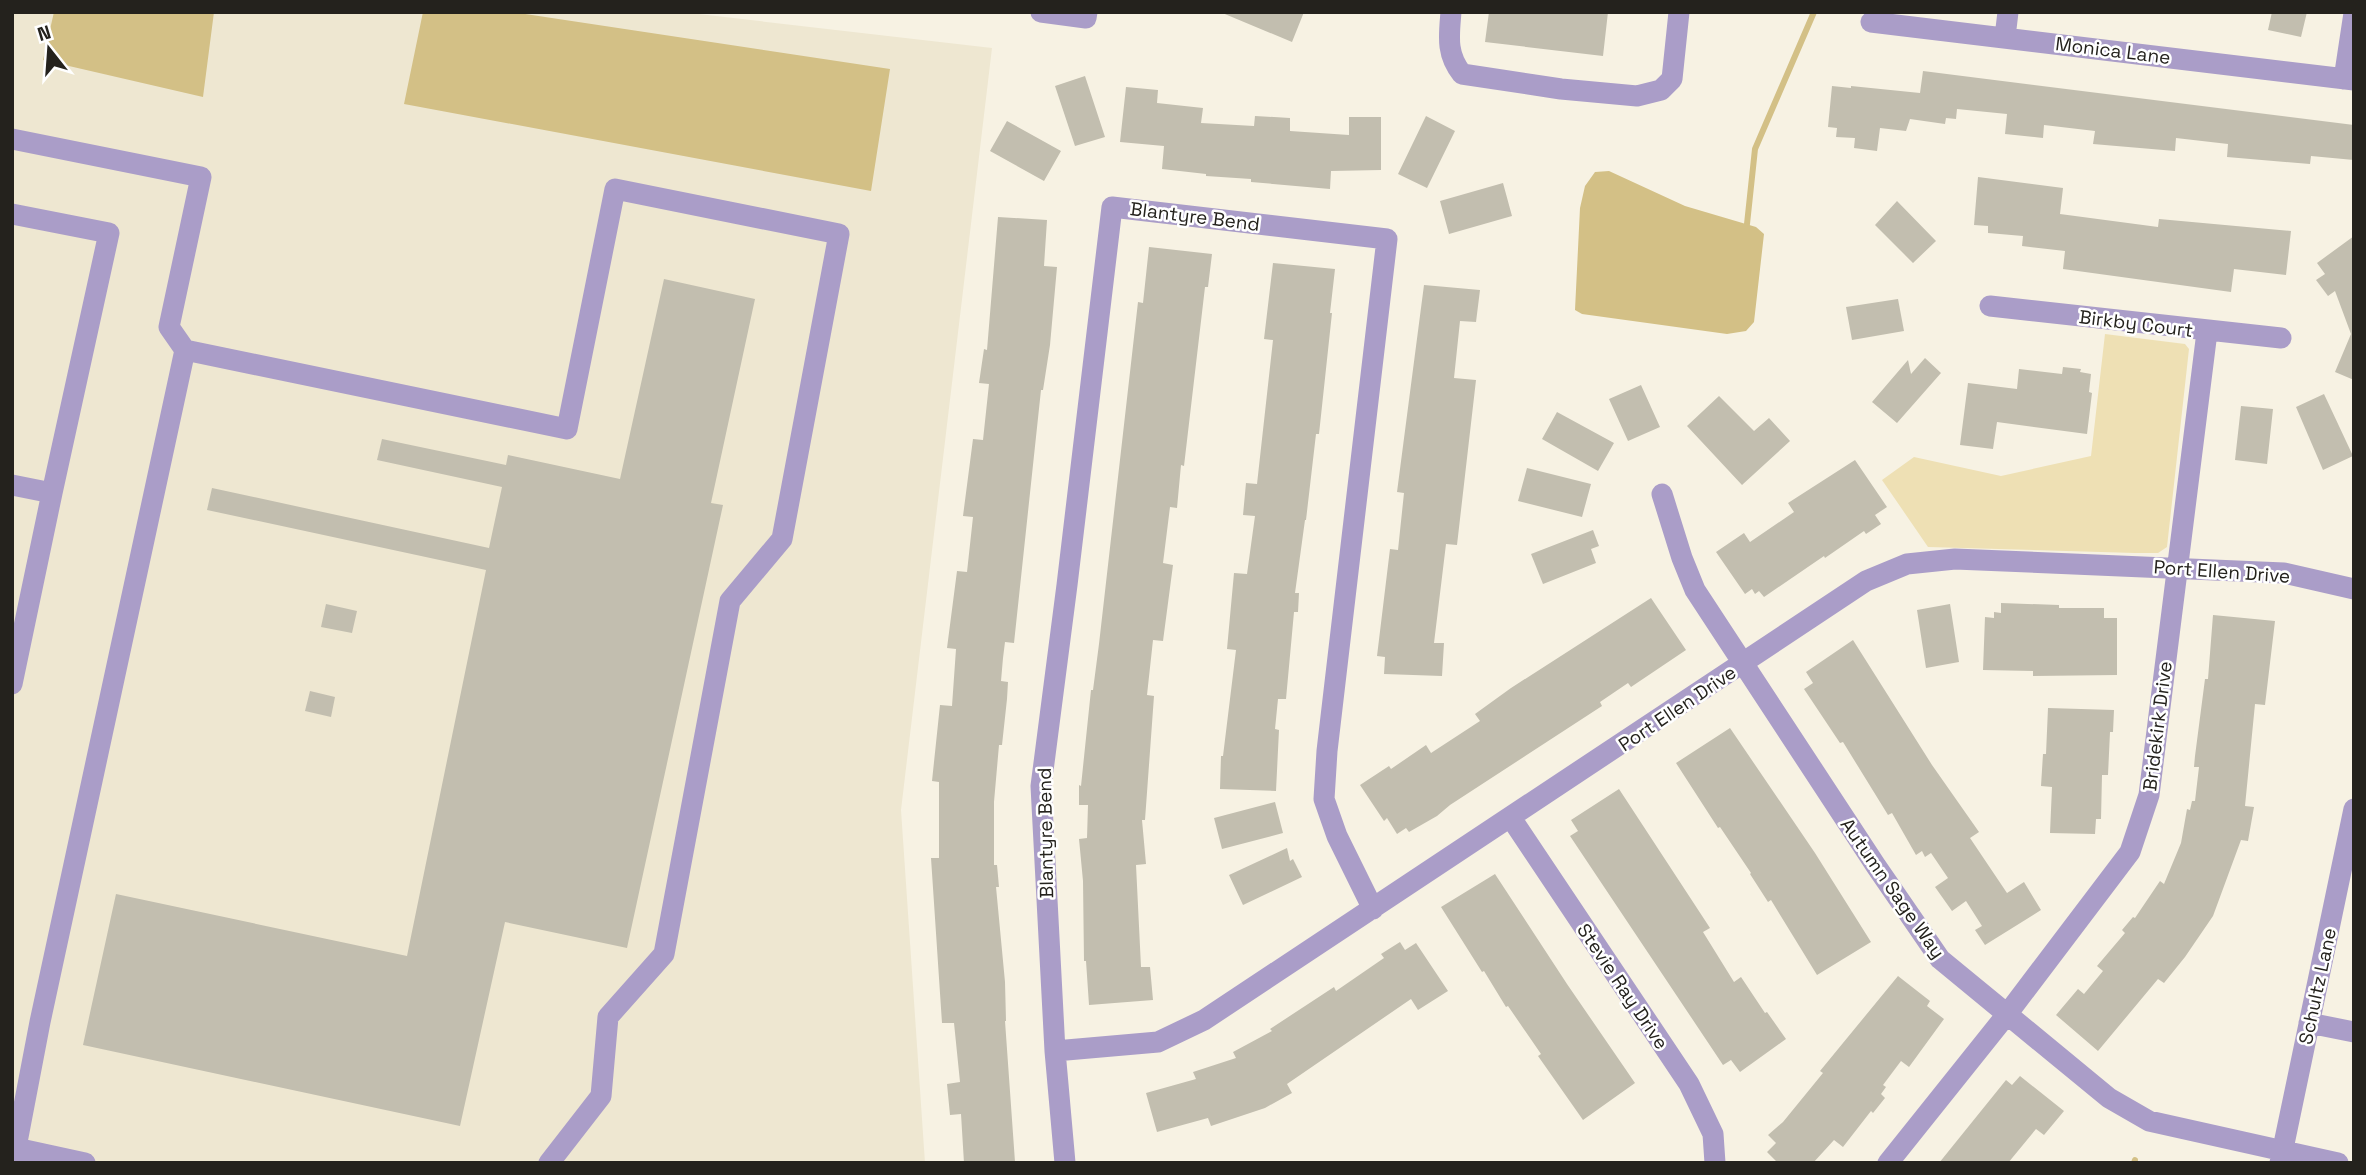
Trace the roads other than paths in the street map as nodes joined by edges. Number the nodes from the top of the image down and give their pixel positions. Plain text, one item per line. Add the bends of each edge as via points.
1 (1041, 12) edge
2 (1087, 12) edge
3 (1451, 12) edge
4 (1679, 12) edge
5 (2008, 12) edge
6 (2354, 13) edge
7 (1871, 22) dead end
8 (2005, 37) junction
9 (2349, 80) edge
10 (12, 139) edge
11 (12, 214) edge
12 (1990, 306) dead end
13 (2207, 332) junction
14 (2281, 338) dead end
15 (185, 350) junction
16 (12, 485) edge
17 (52, 493) junction
18 (1662, 494) dead end
19 (2177, 567) junction
20 (2354, 589) edge
21 (1742, 665) junction
22 (12, 684) edge
23 (2354, 809) edge
24 (1511, 818) junction
25 (2346, 889) edge
26 (1373, 908) junction
27 (2008, 1013) junction
28 (2309, 1023) junction
29 (2354, 1032) edge
30 (1055, 1051) junction
31 (14, 1155) edge
32 (2281, 1157) edge
33 (85, 1163) edge
34 (549, 1163) edge
35 (1065, 1163) edge
36 (1715, 1163) edge
37 (1888, 1163) edge
38 (2338, 1163) edge

1 - 2 street via 1086,18
3 - 4 street via 1448,47 1462,74 1637,96 1661,90 1672,79
5 - 8 street
6 - 9 street
7 - 8 street, Monica Lane
8 - 9 street, Monica Lane
10 - 15 street via 201,177 169,327
11 - 17 street via 109,233
12 - 13 street, Birkby Court
13 - 14 street, Birkby Court
13 - 19 street, Bridekirk Drive
15 - 31 street
15 - 34 street via 567,429 615,189 839,234 782,539 730,601 664,954 608,1017 601,1096
16 - 17 street
17 - 22 street
18 - 21 street, Autumn Sage Way via 1695,590
19 - 20 street, Port Ellen Drive via 2284,573
19 - 21 street, Port Ellen Drive via 1955,559 1907,564 1866,581
19 - 27 street, Bridekirk Drive via 2149,795 2130,852
21 - 24 street, Port Ellen Drive
21 - 27 street, Autumn Sage Way via 1940,959
23 - 25 street, Schultz Lane
24 - 26 street, Port Ellen Drive
24 - 36 street, Stevie Ray Drive via 1689,1084 1713,1133
25 - 28 street, Schultz Lane
26 - 30 street, Port Ellen Drive via 1204,1020 1158,1042
26 - 30 street, Blantyre Bend via 1324,799 1387,239 1112,206 1041,786
27 - 32 street, Autumn Sage Way via 2109,1098 2149,1121
27 - 37 street, Bridekirk Drive
28 - 29 street
28 - 32 street, Schultz Lane
30 - 35 street, Blantyre Bend
31 - 33 street
32 - 38 street, Autumn Sage Way

